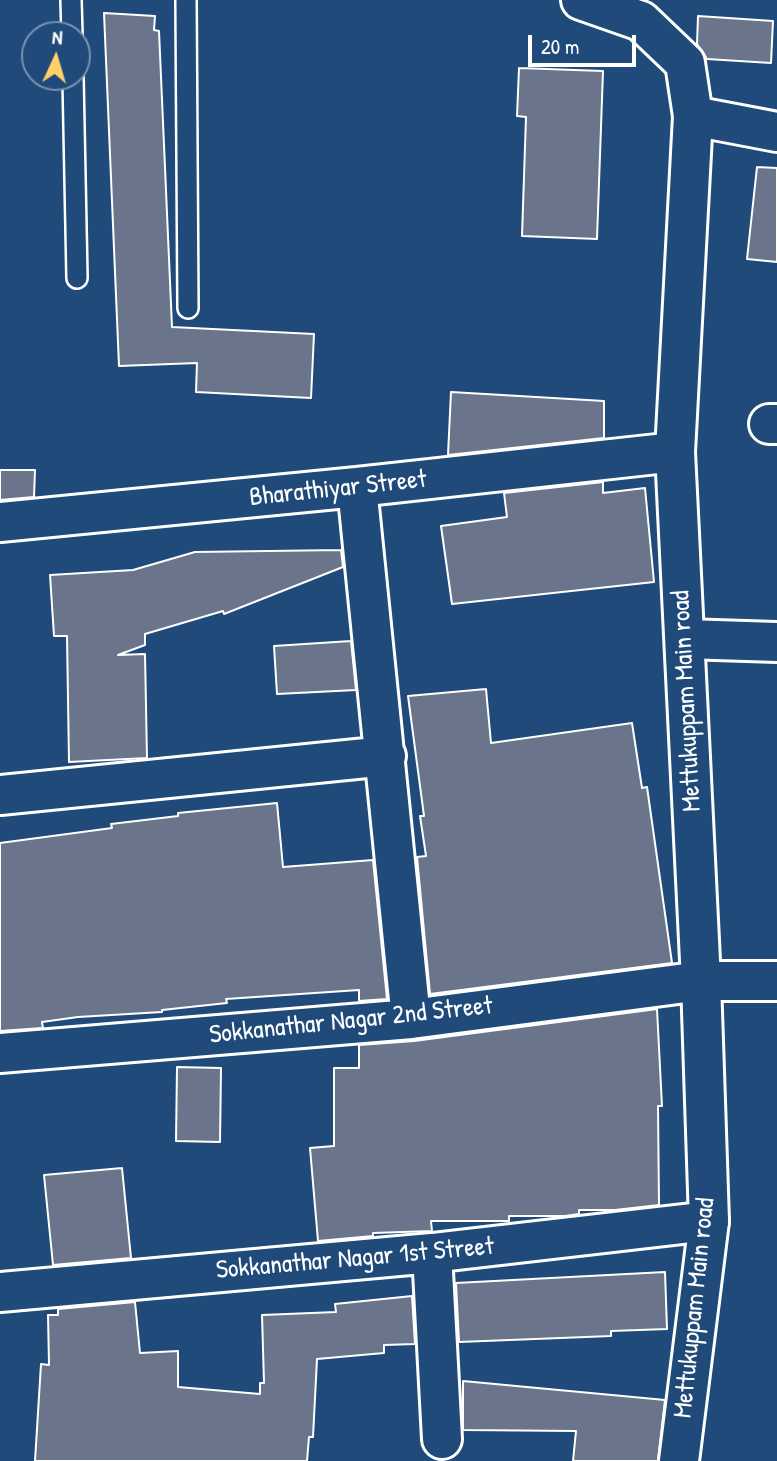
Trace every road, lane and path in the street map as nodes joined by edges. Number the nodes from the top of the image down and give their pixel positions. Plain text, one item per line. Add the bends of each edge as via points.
1 (71, 0) edge
2 (186, 0) edge
3 (581, 0) edge
4 (72, 21) edge
5 (73, 91) edge
6 (693, 116) junction
7 (777, 132) edge
8 (77, 278) dead end
9 (188, 308) dead end
10 (675, 452) junction
11 (357, 487) junction
12 (0, 522) edge
13 (685, 639) junction
14 (777, 642) edge
15 (386, 756) junction
16 (0, 795) edge
17 (701, 981) junction
18 (777, 981) edge
19 (411, 1019) junction
20 (0, 1053) edge
21 (709, 1221) junction
22 (432, 1253) junction
23 (0, 1292) edge
24 (442, 1439) dead end
25 (679, 1461) edge

1 - 4 lane
2 - 9 lane
3 - 6 street, Mettukuppam Main road via 640,21 685,64
5 - 8 lane
6 - 7 street
6 - 10 street, Mettukuppam Main road
10 - 11 street, Bharathiyar Street
10 - 13 street, Mettukuppam Main road
11 - 12 street, Bharathiyar Street
11 - 15 street
13 - 14 street
13 - 17 street, Mettukuppam Main road
15 - 16 street
15 - 19 street
17 - 18 street, Sokkanathar Nagar 2nd Street
17 - 19 street, Sokkanathar Nagar 2nd Street
17 - 21 street, Mettukuppam Main road
19 - 20 street, Sokkanathar Nagar 2nd Street
21 - 22 street, Sokkanathar Nagar 1st Street
21 - 25 street, Mettukuppam Main road
22 - 23 street, Sokkanathar Nagar 1st Street
22 - 24 street

